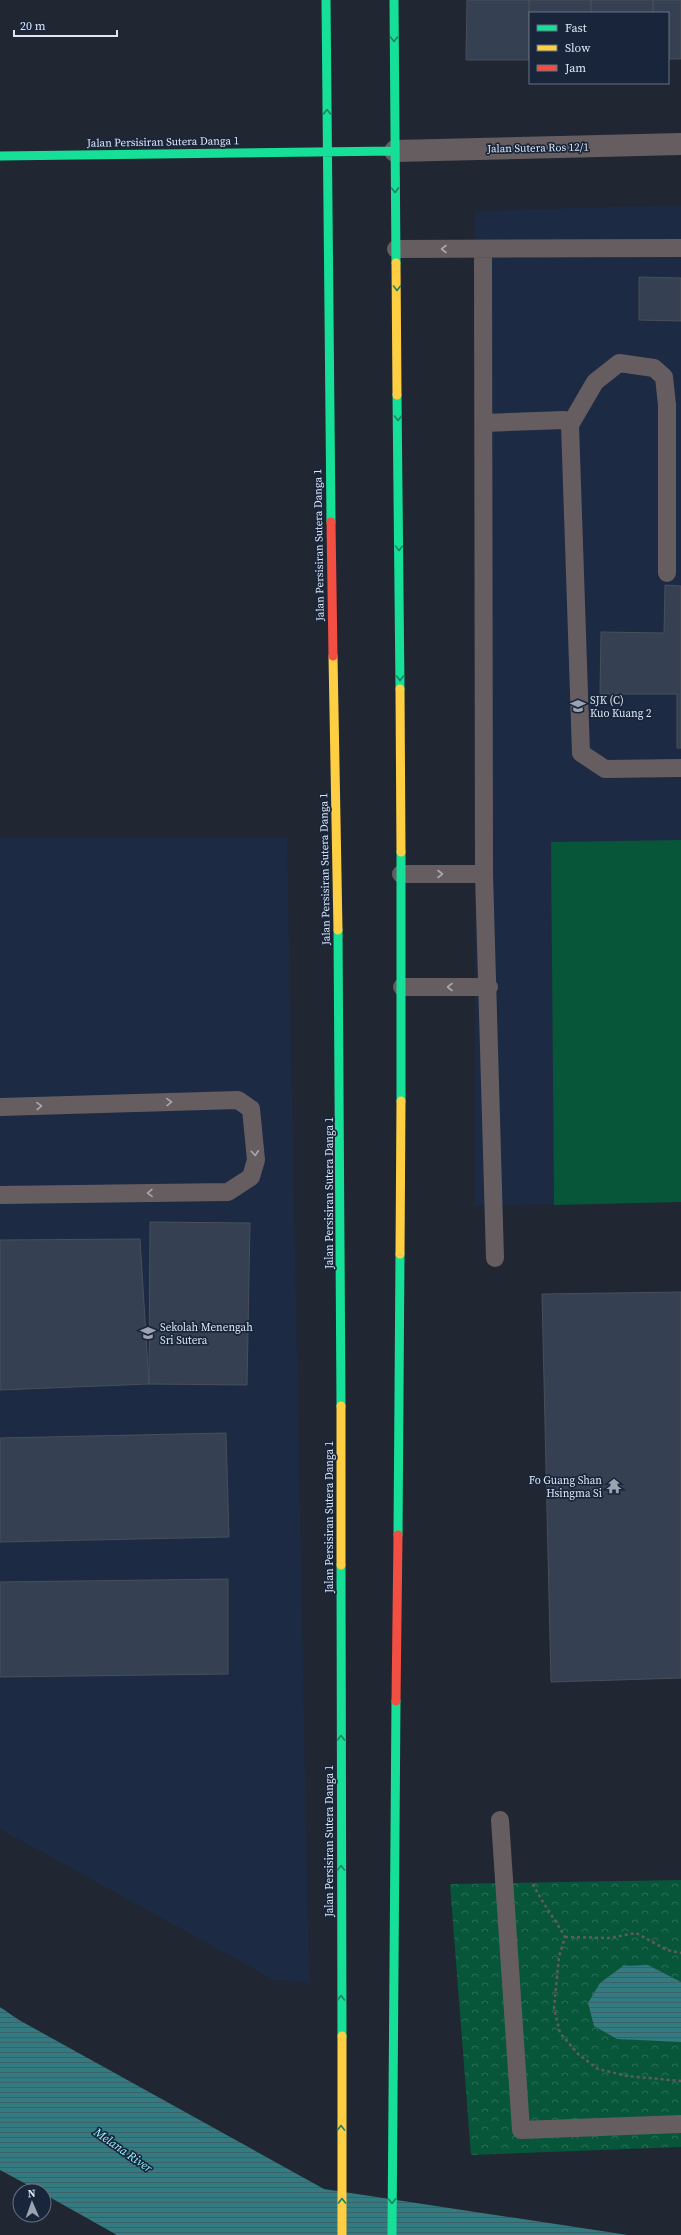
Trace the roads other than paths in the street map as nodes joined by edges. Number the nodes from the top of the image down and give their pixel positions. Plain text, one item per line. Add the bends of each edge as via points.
1 (326, 0) edge
2 (394, 0) edge
3 (681, 144) edge
4 (327, 151) junction
5 (395, 151) junction
6 (0, 156) edge
7 (681, 248) edge
8 (396, 249) junction
9 (483, 249) junction
10 (484, 423) junction
11 (570, 425) junction
12 (667, 573) dead end
13 (681, 768) edge
14 (401, 874) junction
15 (484, 874) junction
16 (402, 987) junction
17 (488, 987) junction
18 (0, 1108) edge
19 (0, 1195) edge
20 (495, 1258) dead end
21 (500, 1820) dead end
22 (681, 2124) edge
23 (342, 2235) edge
24 (392, 2235) edge

4 -> 1 main road, Jalan Persisiran Sutera Danga 1
2 -> 5 main road
3 - 5 street, Jalan Sutera Ros 12/1
4 - 5 main road, Jalan Persisiran Sutera Danga 1
4 - 6 main road, Jalan Persisiran Sutera Danga 1
23 -> 4 main road, Jalan Persisiran Sutera Danga 1 via 340,1070
5 -> 8 main road
7 - 9 lane
9 -> 8 lane
8 -> 14 main road
9 - 10 lane
10 - 11 lane via 564,420
10 - 15 lane
11 - 12 lane via 595,382 619,363 654,368 664,377 667,404
11 - 13 lane via 581,753 605,769
14 -> 15 lane
14 - 16 main road
15 - 17 lane
17 -> 16 lane
16 -> 24 main road
17 - 20 lane
18 -> 19 lane via 238,1100 251,1109 256,1160 252,1177 228,1192
21 - 22 lane via 521,2130

